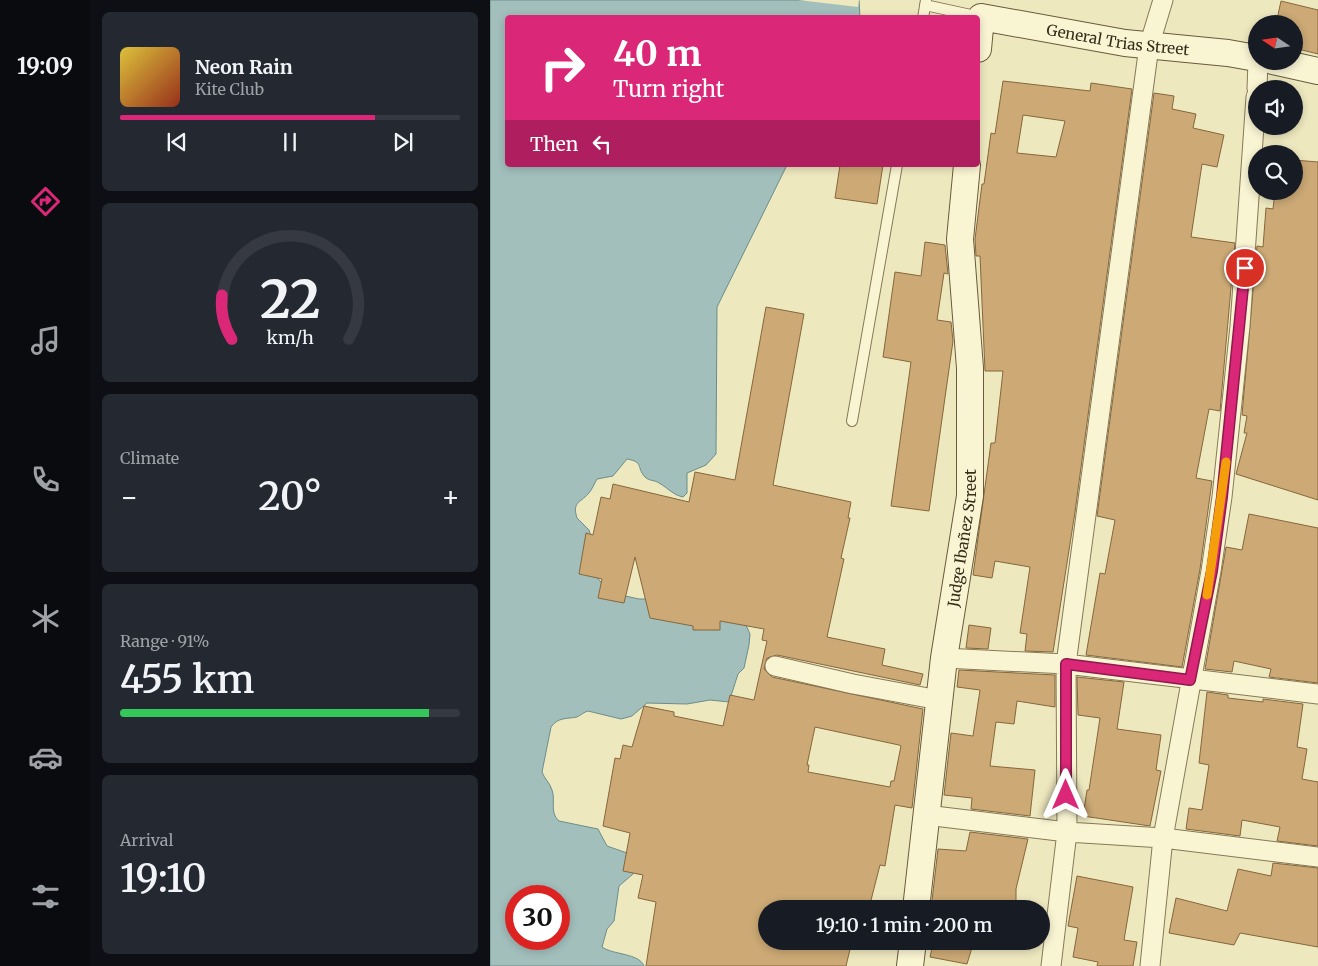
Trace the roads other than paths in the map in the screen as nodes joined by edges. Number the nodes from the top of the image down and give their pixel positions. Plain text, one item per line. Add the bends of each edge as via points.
1 (1163, 0) edge
2 (926, 2) edge
3 (924, 15) edge
4 (973, 15) edge
5 (980, 17) edge
6 (1149, 46) junction
7 (1248, 57) edge
8 (1303, 68) edge
9 (1318, 72) edge
10 (1254, 135) edge
11 (897, 167) edge
12 (967, 167) edge
13 (852, 421) dead end
14 (944, 658) junction
15 (1066, 664) junction
16 (775, 666) dead end
17 (1190, 680) junction
18 (1318, 694) edge
19 (939, 700) junction
20 (926, 815) junction
21 (1066, 832) junction
22 (1163, 838) junction
23 (1318, 857) edge
24 (917, 900) edge
25 (912, 950) edge
26 (910, 966) edge
27 (1051, 966) edge
28 (1150, 966) edge

1 - 6 street
2 - 3 lane
2 - 4 lane
5 - 6 street, General Trias Street
6 - 7 street, General Trias Street
6 - 15 street
8 - 9 street
10 - 17 street via 1247,249 1222,497 1212,571
11 - 13 lane
12 - 14 street, Judge Ibañez Street via 960,239 970,368 970,496
14 - 15 street
14 - 19 street, Judge Ibañez Street
15 - 17 street
15 - 21 street
16 - 19 street
17 - 18 street
17 - 22 street
19 - 20 street, Judge Ibañez Street
20 - 21 street
20 - 24 street, Judge Ibañez Street
21 - 22 street
21 - 27 street
22 - 23 street
22 - 28 street
25 - 26 street

